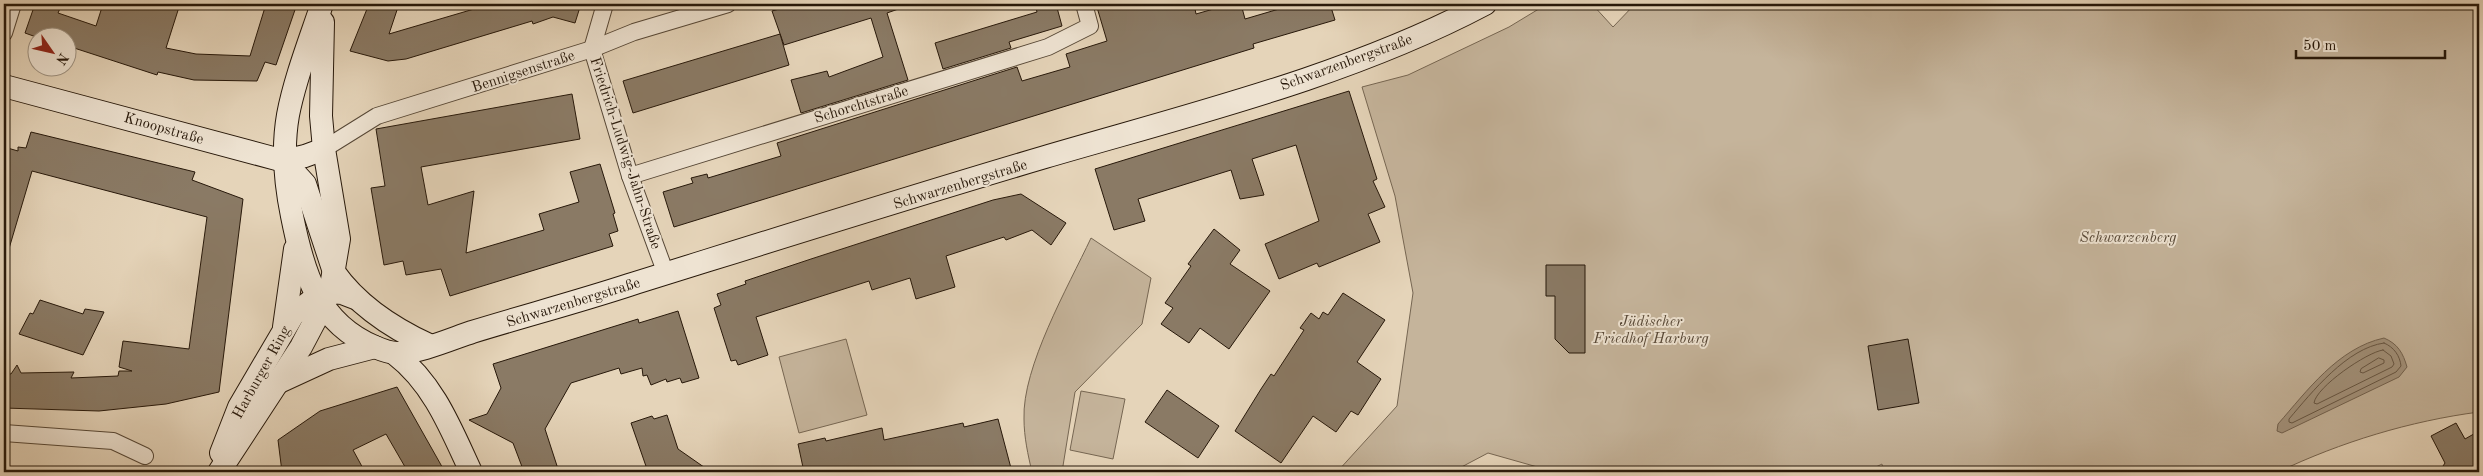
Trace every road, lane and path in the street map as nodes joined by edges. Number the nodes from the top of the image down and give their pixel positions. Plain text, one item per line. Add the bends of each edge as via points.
1 (13, 4) edge
2 (323, 4) edge
3 (605, 4) edge
4 (728, 4) edge
5 (1084, 4) edge
6 (1484, 4) edge
7 (4, 33) edge
8 (592, 49) junction
9 (4, 86) edge
10 (324, 149) junction
11 (284, 161) junction
12 (630, 176) junction
13 (297, 241) junction
14 (666, 274) junction
15 (335, 293) junction
16 (283, 330) junction
17 (429, 346) junction
18 (385, 350) junction
19 (279, 382) junction
20 (436, 399) junction
21 (4, 433) edge
22 (145, 456) dead end
23 (215, 472) edge
24 (219, 472) edge
25 (471, 472) edge

1 - 7 street
2 - 10 main road, Harburger Ring
2 - 11 main road via 288,114
3 - 8 street, Friedrich-Ludwig-Jahn-Straße
4 - 8 street, Bennigsenstraße via 634,32
5 - 12 street, Schorchtstraße via 1090,26 1048,47
6 - 14 main road, Schwarzenbergstraße via 1437,29 1348,64 1124,136
8 - 10 street, Bennigsenstraße via 377,116
8 - 12 street, Friedrich-Ludwig-Jahn-Straße
9 - 11 main road, Knoopstraße
10 - 11 main road, Knoopstraße
10 - 15 main road, Harburger Ring via 339,239
11 - 13 main road
11 - 15 main road via 305,184
12 - 14 street, Friedrich-Ludwig-Jahn-Straße
13 - 15 main road via 303,268
13 - 16 main road
14 - 17 main road, Schwarzenbergstraße
15 - 16 main road, Harburger Ring via 293,315
15 - 17 main road
15 - 18 main road via 351,333
15 - 19 main road, Harburger Ring
16 - 23 main road, Harburger Ring via 239,408
17 - 18 main road, Schwarzenbergstraße
17 - 20 main road
18 - 19 main road, Schwarzenbergstraße via 329,359
18 - 20 main road via 413,369
19 - 24 main road, Harburger Ring
20 - 25 main road
21 - 22 street via 113,441

